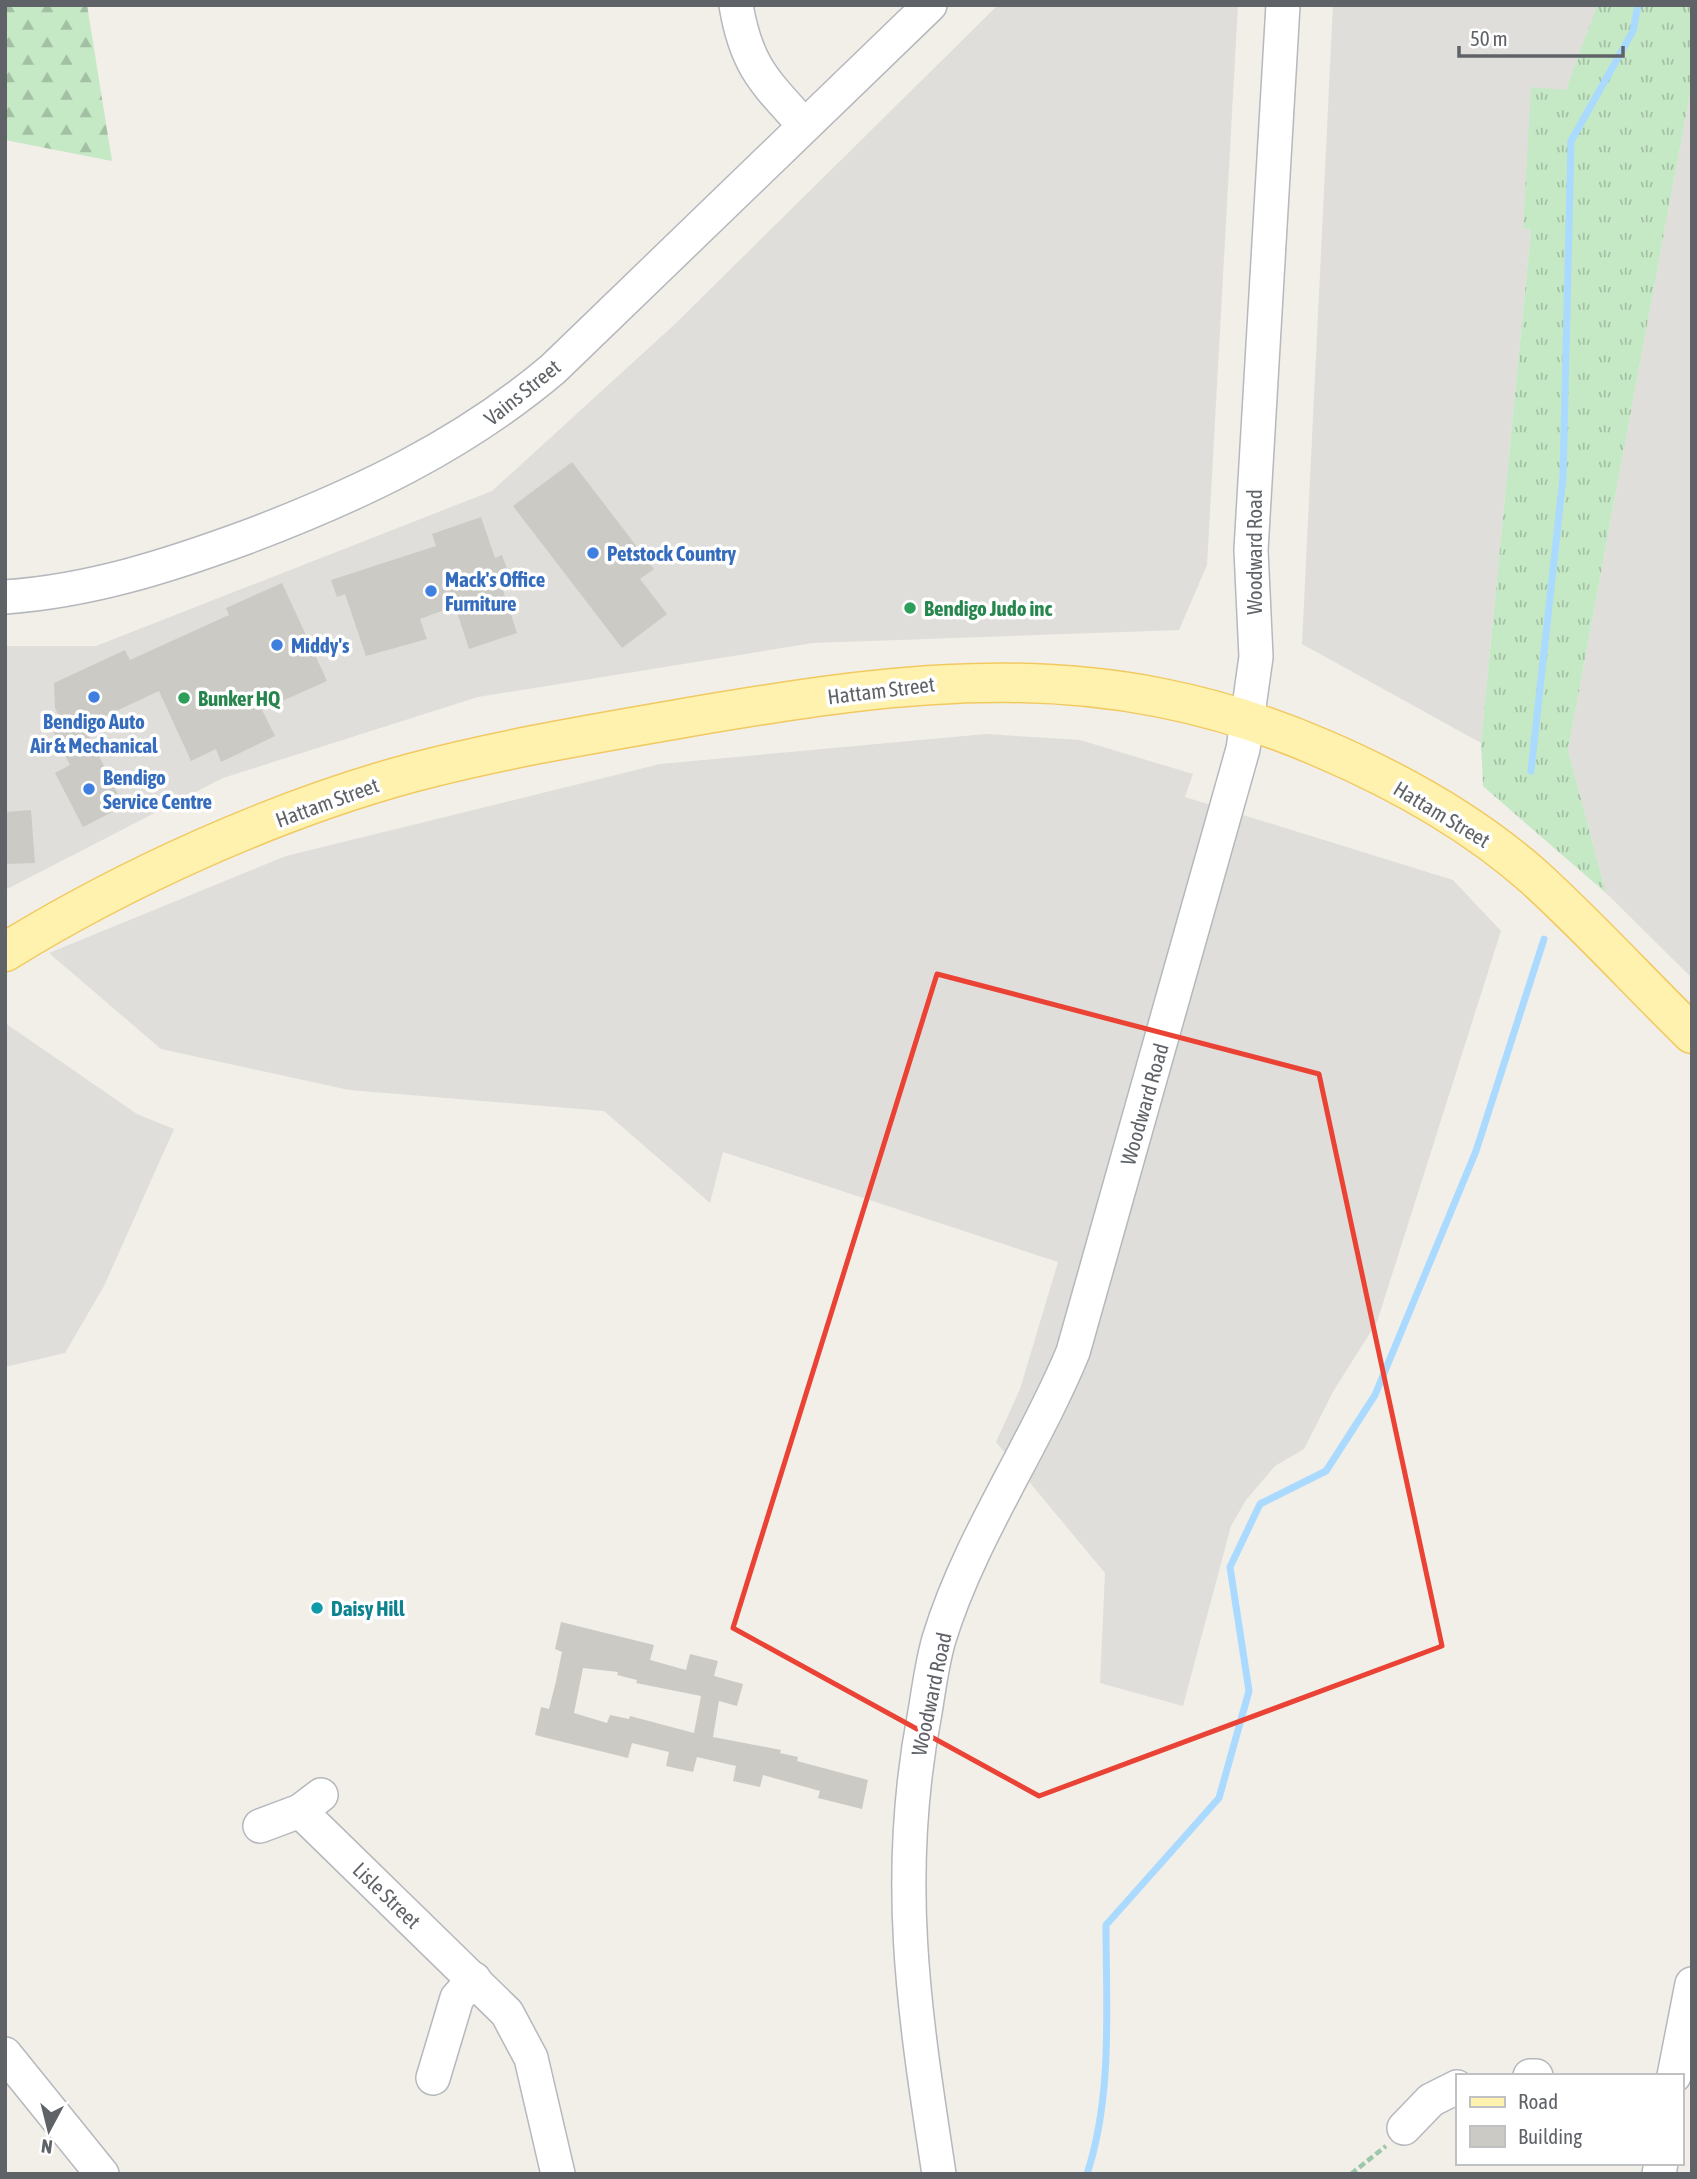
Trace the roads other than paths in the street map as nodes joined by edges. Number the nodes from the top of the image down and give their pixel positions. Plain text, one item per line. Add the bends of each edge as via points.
1 (736, 5) edge
2 (930, 5) edge
3 (1283, 5) edge
4 (803, 124) junction
5 (5, 597) edge
6 (1248, 721) junction
7 (5, 952) edge
8 (1692, 1034) edge
9 (260, 1826) dead end
10 (474, 1979) junction
11 (1690, 2000) edge
12 (5, 2054) edge
13 (1674, 2074) edge
14 (433, 2082) dead end
15 (1456, 2088) edge
16 (1404, 2128) road end
17 (102, 2174) edge
18 (558, 2174) edge
19 (939, 2174) edge

1 - 4 street via 751,62
2 - 4 street, Vains Street
3 - 6 street, Woodward Road via 1256,434 1250,568 1256,657
4 - 5 street, Vains Street via 553,369 457,441 318,509 190,558 114,581
6 - 7 main road, Hattam Street via 1181,702 1087,686 958,682 894,686 589,734 407,774 281,818 161,868
6 - 8 main road, Hattam Street via 1373,773 1499,849 1535,878
6 - 19 street, Woodward Road via 1233,790 1073,1352 976,1549 939,1639 911,1795 908,1931
9 - 10 street, Lisle Street via 311,1803
10 - 14 street via 457,1998
10 - 18 street, Lisle Street via 507,2014 526,2047 540,2088
11 - 13 street
12 - 17 street
15 - 16 street via 1432,2100

